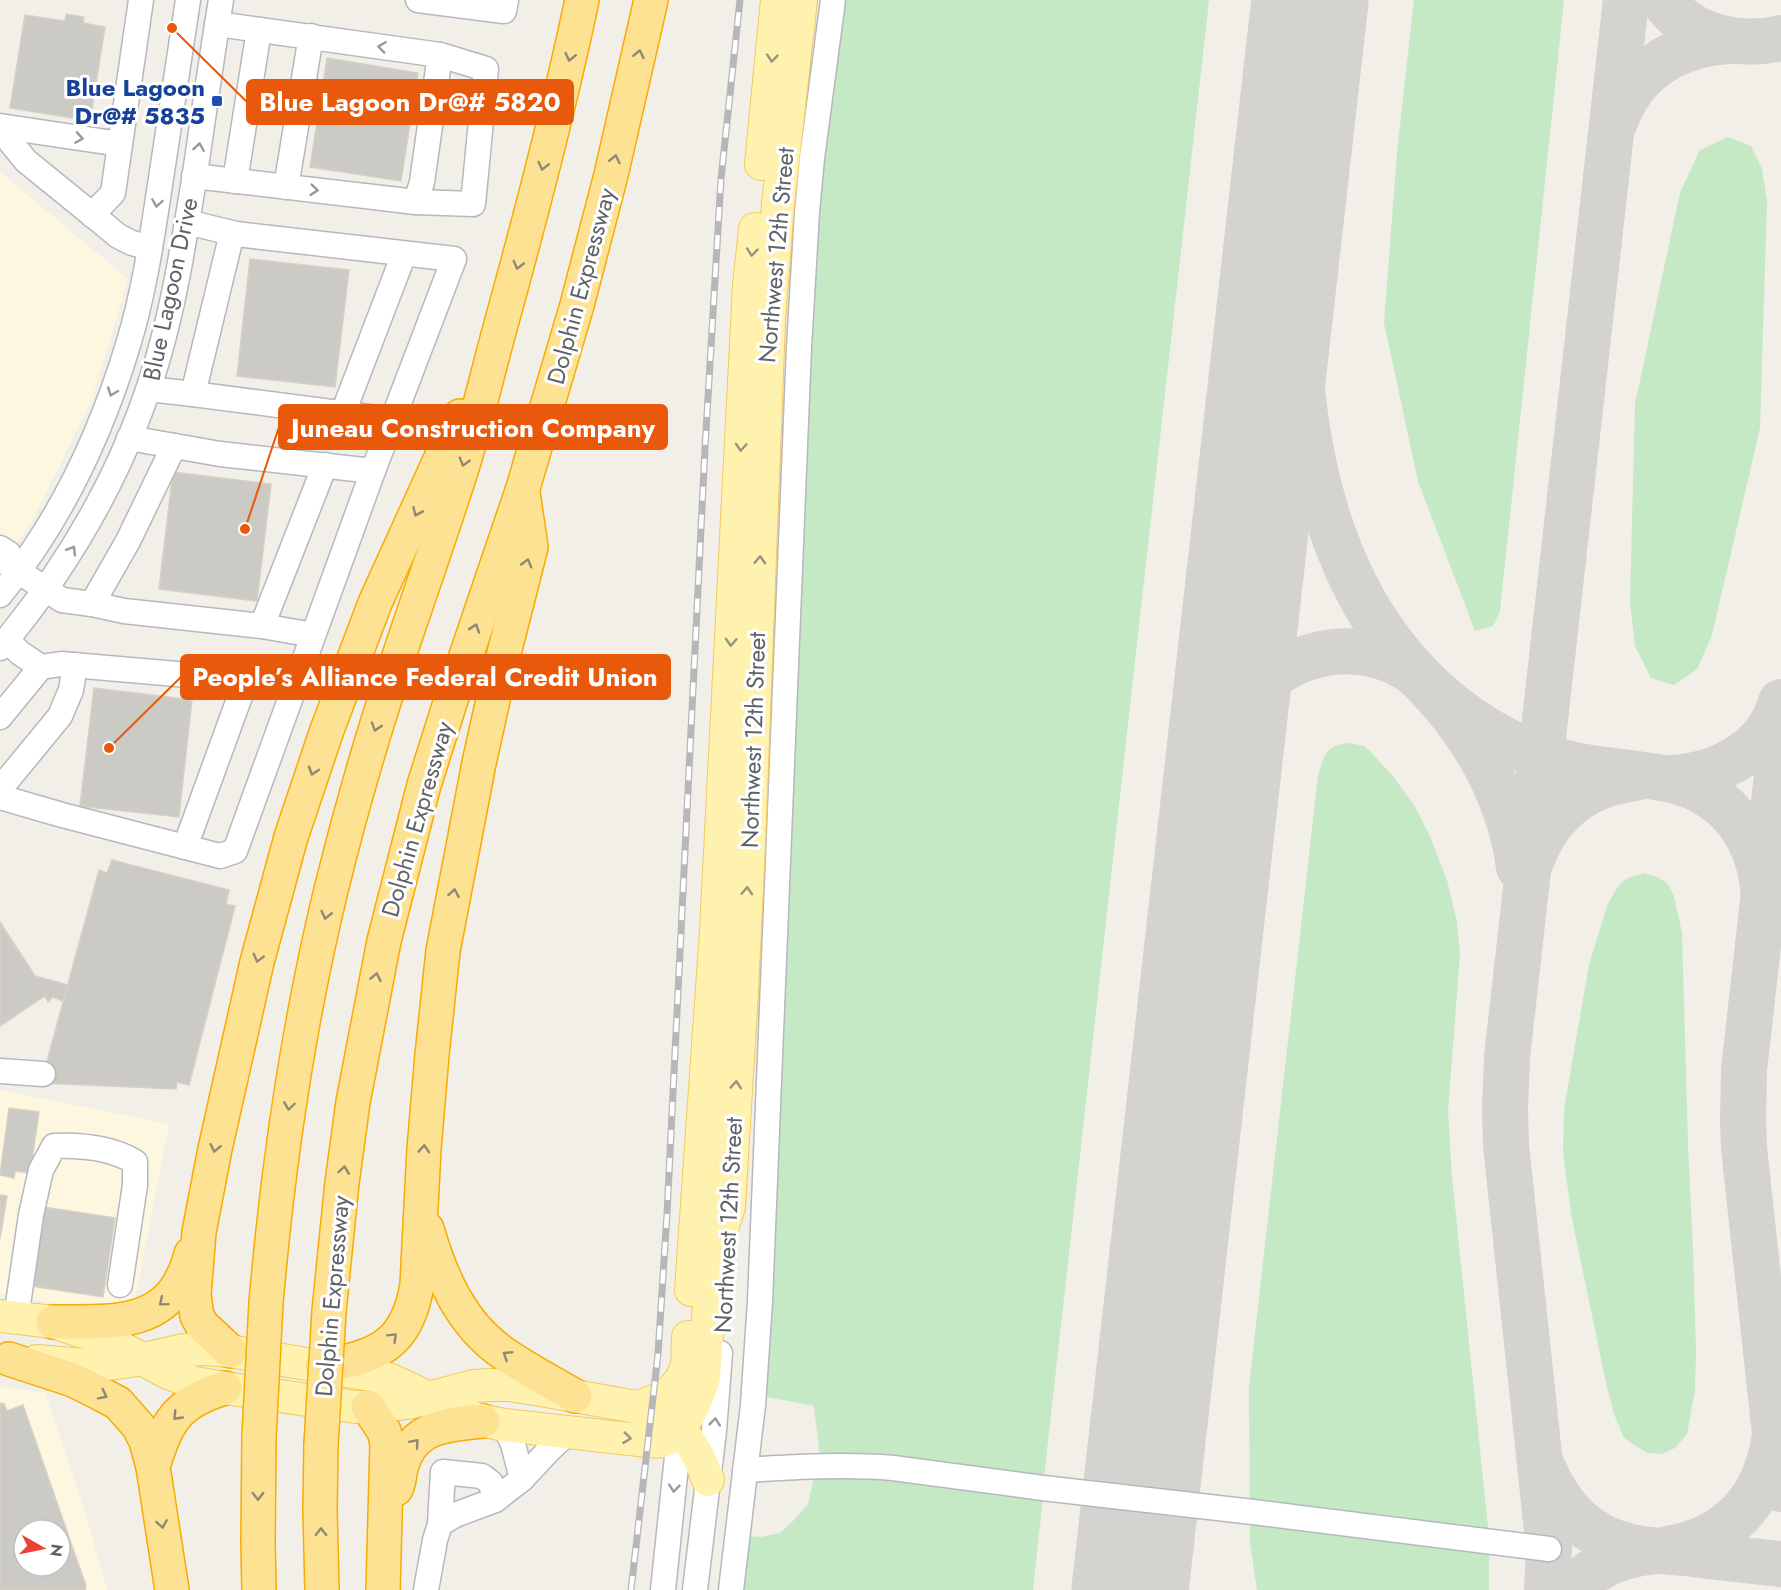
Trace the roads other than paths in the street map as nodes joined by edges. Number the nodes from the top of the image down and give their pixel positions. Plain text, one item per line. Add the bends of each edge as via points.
1 (141, 0) edge
2 (188, 0) edge
3 (221, 0) edge
4 (418, 0) edge
5 (506, 0) edge
6 (582, 0) edge
7 (651, 0) edge
8 (777, 0) edge
9 (801, 0) edge
10 (833, 0) edge
11 (217, 24) junction
12 (258, 30) junction
13 (311, 36) junction
14 (440, 55) junction
15 (0, 128) edge
16 (120, 144) junction
17 (194, 176) junction
18 (236, 181) junction
19 (286, 187) junction
20 (416, 202) junction
21 (92, 216) junction
22 (187, 222) junction
23 (232, 233) junction
24 (150, 248) junction
25 (404, 254) junction
26 (501, 324) junction
27 (148, 389) junction
28 (193, 394) junction
29 (343, 413) junction
30 (392, 420) junction
31 (129, 438) junction
32 (174, 446) junction
33 (325, 465) junction
34 (373, 471) junction
35 (523, 488) junction
36 (7, 563) edge
37 (46, 590) junction
38 (0, 595) edge
39 (92, 604) junction
40 (262, 626) junction
41 (313, 635) junction
42 (3, 644) edge
43 (75, 665) junction
44 (41, 667) junction
45 (246, 680) junction
46 (295, 686) junction
47 (0, 717) edge
48 (0, 789) edge
49 (0, 797) edge
50 (185, 847) junction
51 (0, 1071) edge
52 (43, 1074) dead end
53 (420, 1203) junction
54 (729, 1207) junction
55 (199, 1232) junction
56 (120, 1285) dead end
57 (53, 1323) junction
58 (5, 1336) edge
59 (230, 1351) junction
60 (144, 1359) junction
61 (322, 1366) junction
62 (686, 1370) junction
63 (225, 1388) junction
64 (575, 1396) junction
65 (430, 1398) junction
66 (368, 1407) junction
67 (636, 1407) junction
68 (494, 1423) junction
69 (680, 1430) junction
70 (570, 1431) junction
71 (153, 1467) junction
72 (745, 1470) junction
73 (522, 1479) junction
74 (708, 1480) junction
75 (495, 1500) junction
76 (384, 1515) junction
77 (440, 1524) junction
78 (1549, 1550) dead end
79 (172, 1590) edge
80 (259, 1590) edge
81 (322, 1590) edge
82 (383, 1590) edge
83 (426, 1590) edge
84 (663, 1590) edge
85 (695, 1590) edge
86 (731, 1590) edge

1 - 16 street
2 -> 24 street, Blue Lagoon Drive
3 - 11 street, Blue Lagoon Drive
4 - 5 street via 504,11
6 -> 26 highway via 533,209
35 -> 7 highway, Dolphin Expressway via 600,221
8 -> 62 main road, Northwest 12th Street via 749,285 716,930
54 -> 9 main road, Northwest 12th Street via 749,844 769,321
10 - 72 street via 812,158 803,267 762,1272
11 - 12 street
17 -> 11 street, Blue Lagoon Drive
12 - 13 street
12 - 18 street
14 -> 13 street
13 - 19 street
14 - 20 street
14 - 20 street via 486,69 473,204
15 -> 16 street
15 - 21 street via 26,161
16 - 21 street via 113,193
17 - 18 street
17 - 22 street, Blue Lagoon Drive
18 - 19 street
19 -> 20 street
21 - 24 street via 125,240
22 - 23 street
22 - 27 street, Blue Lagoon Drive via 175,290
23 - 25 street
23 - 28 street
24 -> 36 street, Blue Lagoon Drive via 128,344 87,452 61,504
25 - 29 street
25 - 30 street via 454,259
26 -> 55 highway via 375,603 291,837 257,962
26 -> 80 highway, bridge via 462,468 365,764 318,948 292,1082 266,1303 259,1437
27 - 28 street
27 - 31 street, Blue Lagoon Drive
28 - 29 street
29 - 30 street
30 - 34 street
31 - 32 street
37 -> 31 street, Blue Lagoon Drive via 95,510
32 - 33 street
32 - 39 street
33 - 34 street
33 - 40 street
34 - 41 street
53 -> 35 highway via 443,951 498,673 531,547
81 -> 35 highway, Dolphin Expressway, bridge via 321,1445 329,1311 353,1102 404,858 452,695
36 - 37 street
36 - 38 street, Blue Lagoon Drive
37 - 39 street via 62,600
37 - 42 street, Blue Lagoon Drive
39 - 40 street
40 - 41 street
41 - 46 street
42 - 44 street
43 - 44 street
43 - 45 street
43 - 48 street via 71,690 60,716
44 - 47 street
45 - 46 street
45 - 50 street
46 - 50 street via 235,851 220,856
49 - 50 street
51 - 52 street
61 -> 53 highway via 361,1359 376,1352 405,1324 417,1284
64 -> 53 highway via 502,1353 468,1320 442,1276
54 - 69 main road via 712,1261 704,1378
74 -> 54 street, Northwest 12th Street via 718,1392
55 -> 57 highway via 183,1277 173,1293 149,1313 121,1321
55 - 59 highway via 194,1295 197,1316 201,1325
56 - 58 street via 135,1161 76,1145 54,1146 41,1170
57 - 58 main road
57 - 60 main road via 105,1339
58 - 60 main road via 94,1366
58 -> 71 highway via 73,1380 118,1403 140,1427
59 - 60 main road via 183,1350
59 - 61 main road
60 - 63 main road via 183,1379
61 - 65 main road via 382,1377
62 - 67 main road via 674,1388 659,1400
62 - 69 street, Northwest 12th Street
63 - 66 main road
63 -> 71 highway via 198,1399 173,1418
64 - 65 main road via 490,1385
64 - 67 main road
65 - 66 main road
65 - 68 main road via 459,1413
66 - 76 highway via 384,1431 387,1444
67 - 69 main road
68 - 70 main road
68 - 73 street via 516,1452
76 -> 68 highway via 398,1485 402,1465 418,1438 447,1424
70 -> 69 main road via 663,1441
69 - 74 main road via 696,1449
69 -> 84 street, Northwest 12th Street
70 - 73 street
71 -> 79 highway
72 - 78 street via 815,1465 893,1468
72 - 86 street
73 - 75 street
74 - 85 street, Northwest 12th Street
75 - 77 street
75 - 77 street via 491,1483 482,1476 443,1472
76 - 82 highway
77 - 83 street

